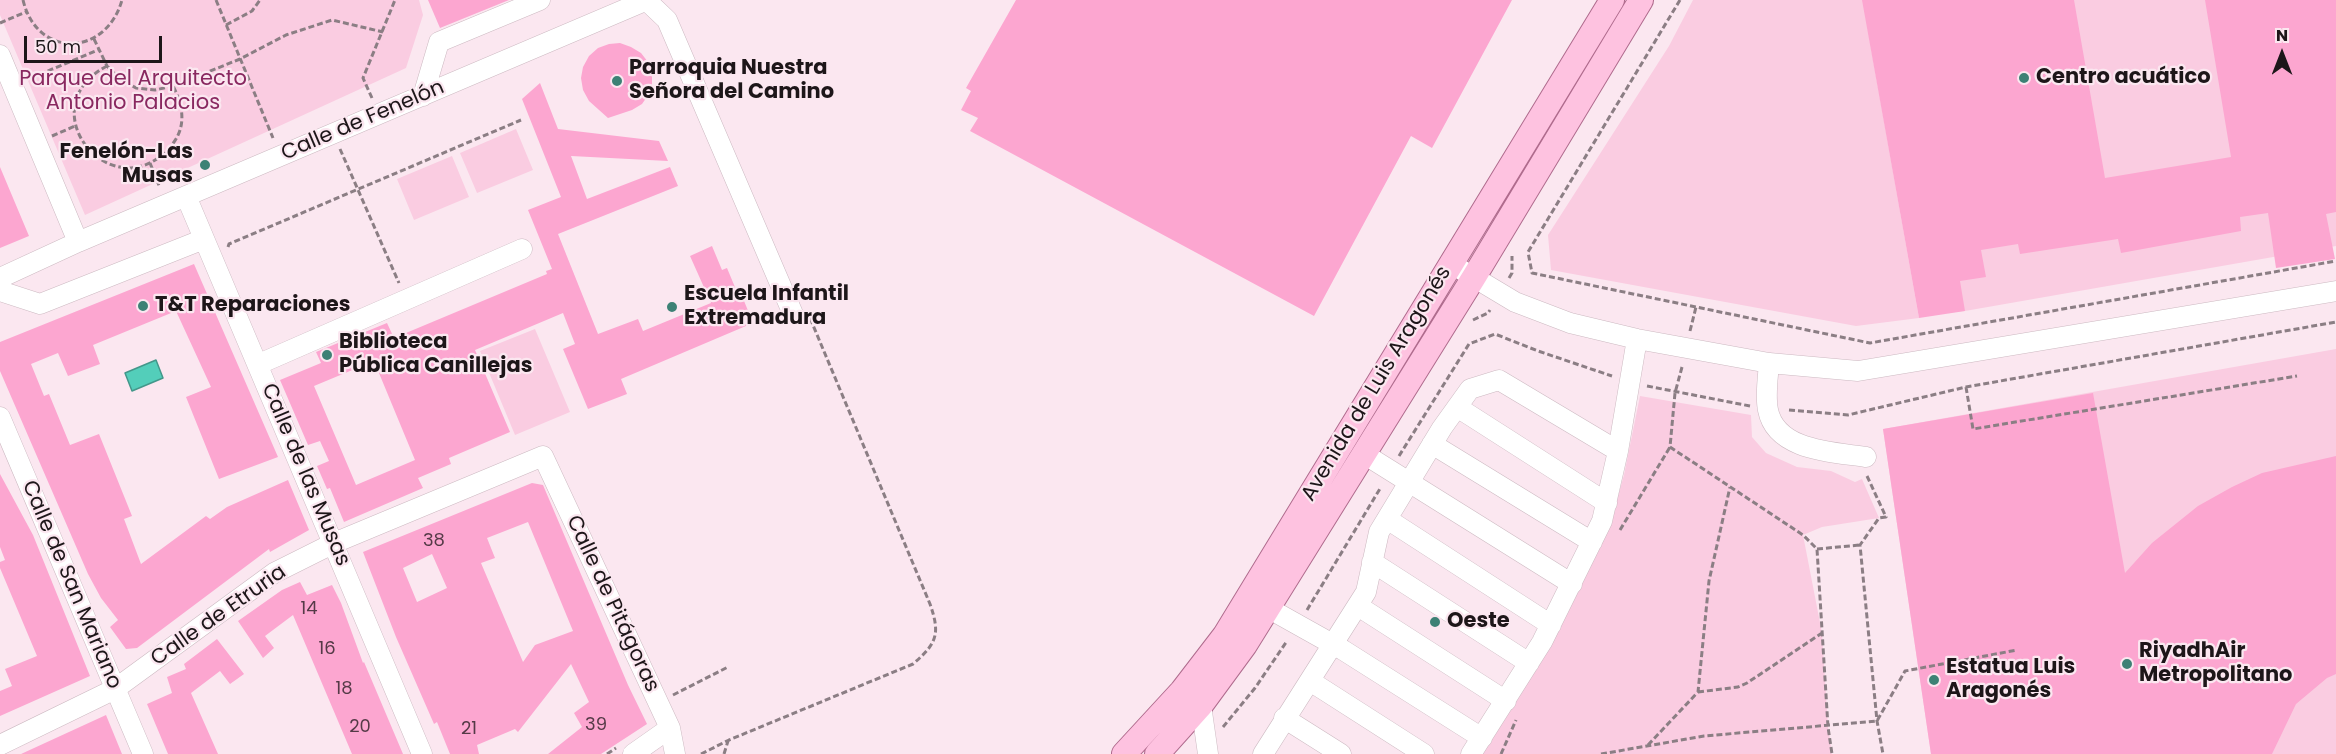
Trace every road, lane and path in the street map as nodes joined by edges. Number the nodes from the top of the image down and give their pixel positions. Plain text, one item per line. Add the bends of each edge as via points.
1 (23, 0) edge
2 (122, 0) edge
3 (216, 0) edge
4 (260, 0) edge
5 (395, 0) edge
6 (540, 0) edge
7 (646, 0) edge
8 (1612, 0) edge
9 (1641, 0) edge
10 (1680, 0) edge
11 (26, 12) junction
12 (0, 22) edge
13 (226, 25) junction
14 (383, 32) junction
15 (94, 39) junction
16 (98, 50) junction
17 (0, 55) edge
18 (240, 59) junction
19 (107, 66) junction
20 (22, 82) dead end
21 (173, 86) junction
22 (423, 96) junction
23 (373, 99) dead end
24 (521, 120) dead end
25 (75, 126) junction
26 (333, 134) junction
27 (46, 139) dead end
28 (275, 143) dead end
29 (150, 163) junction
30 (358, 190) junction
31 (186, 196) junction
32 (166, 205) junction
33 (204, 239) junction
34 (78, 242) junction
35 (522, 249) dead end
36 (213, 258) junction
37 (2336, 261) edge
38 (1450, 263) junction
39 (1474, 277) junction
40 (0, 278) edge
41 (0, 291) edge
42 (2336, 291) edge
43 (406, 300) junction
44 (793, 314) joint
45 (1495, 334) dead end
46 (1636, 339) junction
47 (1769, 363) junction
48 (259, 364) junction
49 (2296, 376) dead end
50 (1966, 387) dead end
51 (1675, 393) dead end
52 (1457, 408) junction
53 (0, 417) edge
54 (1432, 444) junction
55 (1618, 451) junction
56 (1364, 454) junction
57 (543, 456) joint
58 (1864, 461) joint
59 (1390, 470) junction
60 (1409, 483) junction
61 (1730, 487) junction
62 (1607, 503) junction
63 (1387, 519) junction
64 (334, 543) junction
65 (1592, 543) junction
66 (1860, 545) junction
67 (1817, 549) junction
68 (1372, 562) junction
69 (1572, 584) junction
70 (1358, 606) junction
71 (1268, 608) junction
72 (1298, 624) junction
73 (1551, 625) junction
74 (1822, 633) junction
75 (1334, 645) junction
76 (2017, 650) dead end
77 (1529, 663) junction
78 (1310, 681) junction
79 (115, 689) junction
80 (1698, 692) junction
81 (1506, 701) junction
82 (1201, 705) junction
83 (1284, 718) junction
84 (1877, 722) junction
85 (1828, 727) junction
86 (670, 728) junction
87 (729, 740) junction
88 (0, 745) edge
89 (1477, 746) edge
90 (1647, 746) junction
91 (1207, 751) edge
92 (1620, 752) edge
93 (143, 754) edge
94 (422, 754) edge
95 (633, 754) edge
96 (675, 754) edge
97 (701, 754) edge
98 (724, 754) edge
99 (1124, 754) edge
100 (1157, 754) edge
101 (1263, 754) edge
102 (1341, 754) edge
103 (1425, 754) edge
104 (1601, 754) edge
105 (1832, 754) edge
106 (1883, 754) edge

1 - 11 path
2 - 15 path via 107,30
3 - 13 path
4 - 13 path via 252,11
5 - 14 path
6 - 22 street via 439,42
7 - 22 street, Calle de Fenelón
7 - 44 street via 667,20
8 - 38 main road, Avenida de Luis Aragonés
9 - 39 main road, Avenida de Luis Aragonés
10 - 37 path via 1528,252 1533,273 1870,343
11 - 12 path
11 - 15 path via 34,26 54,40 78,44
13 - 18 path
14 - 18 path via 332,20 286,35
14 - 23 path via 363,78
15 - 16 path
16 - 19 path
16 - 20 path
17 - 34 street
18 - 21 path
18 - 28 path
19 - 21 path via 136,88 155,90
19 - 25 path via 91,74 80,89 74,107
21 - 29 path via 181,101 182,120 177,138 166,153
22 - 26 street, Calle de Fenelón
24 - 30 path
25 - 27 path
25 - 29 path via 91,153 104,162 135,168
26 - 30 path
26 - 31 street, Calle de Fenelón
29 - 32 path
30 - 36 path via 230,244 227,251
30 - 43 path
31 - 32 street, Calle de Fenelón
31 - 33 street, Calle de las Musas
32 - 34 street, Calle de Fenelón
33 - 36 street, Calle de las Musas
33 - 41 street via 40,304
34 - 40 street, Calle de Fenelón
35 - 43 street
36 - 48 street, Calle de las Musas
38 - 39 street
38 - 99 main road, Avenida de Luis Aragonés via 1225,635 1182,691
39 - 46 street via 1515,302 1570,323
39 - 56 main road, Avenida de Luis Aragonés
42 - 47 street via 1858,371
43 - 48 street
44 - 87 path via 806,309 930,604 936,631 931,648 913,664
45 - 59 path via 1469,344
46 - 47 street
46 - 55 street
47 - 58 street via 1767,409 1782,435 1816,449
48 - 64 street, Calle de las Musas
49 - 50 path via 1973,429
51 - 61 path via 1670,447
52 - 54 street
52 - 55 street via 1470,389 1499,380
52 - 62 street
53 - 79 street, Calle de San Mariano
54 - 60 street
54 - 65 street
55 - 62 street
56 - 59 street
56 - 71 main road, Avenida de Luis Aragonés
57 - 64 street, Calle de Etruria
57 - 86 street, Calle de Pitágoras
58 - 66 path via 1886,517 1879,518
59 - 60 street
59 - 72 path
60 - 63 street
60 - 69 street
61 - 67 path via 1803,535
61 - 80 path via 1710,575
62 - 65 street
63 - 68 street via 1377,536
63 - 73 street
64 - 79 street, Calle de Etruria via 274,573
64 - 94 street, Calle de las Musas
65 - 69 street
66 - 67 path
66 - 84 path
67 - 74 path
68 - 70 street via 1366,592
68 - 77 street
69 - 73 street
70 - 75 street
70 - 81 street
71 - 72 street
71 - 82 main road, Avenida de Luis Aragonés
72 - 75 street
72 - 91 path via 1256,688
73 - 77 street
74 - 80 path via 1743,685
74 - 85 path
75 - 78 street
75 - 89 street
76 - 84 path via 1905,671
77 - 81 street
78 - 83 street
78 - 103 street
79 - 88 street, Calle de Etruria
79 - 93 street, Calle de San Mariano
80 - 90 path
81 - 89 street
82 - 91 street
82 - 100 main road, Avenida de Luis Aragonés
83 - 101 street
83 - 102 street
84 - 85 path
84 - 106 path
85 - 90 path via 1704,736
85 - 105 path
86 - 95 street
86 - 96 street, Calle de Pitágoras
87 - 97 path
87 - 98 path
90 - 92 path
92 - 104 path

